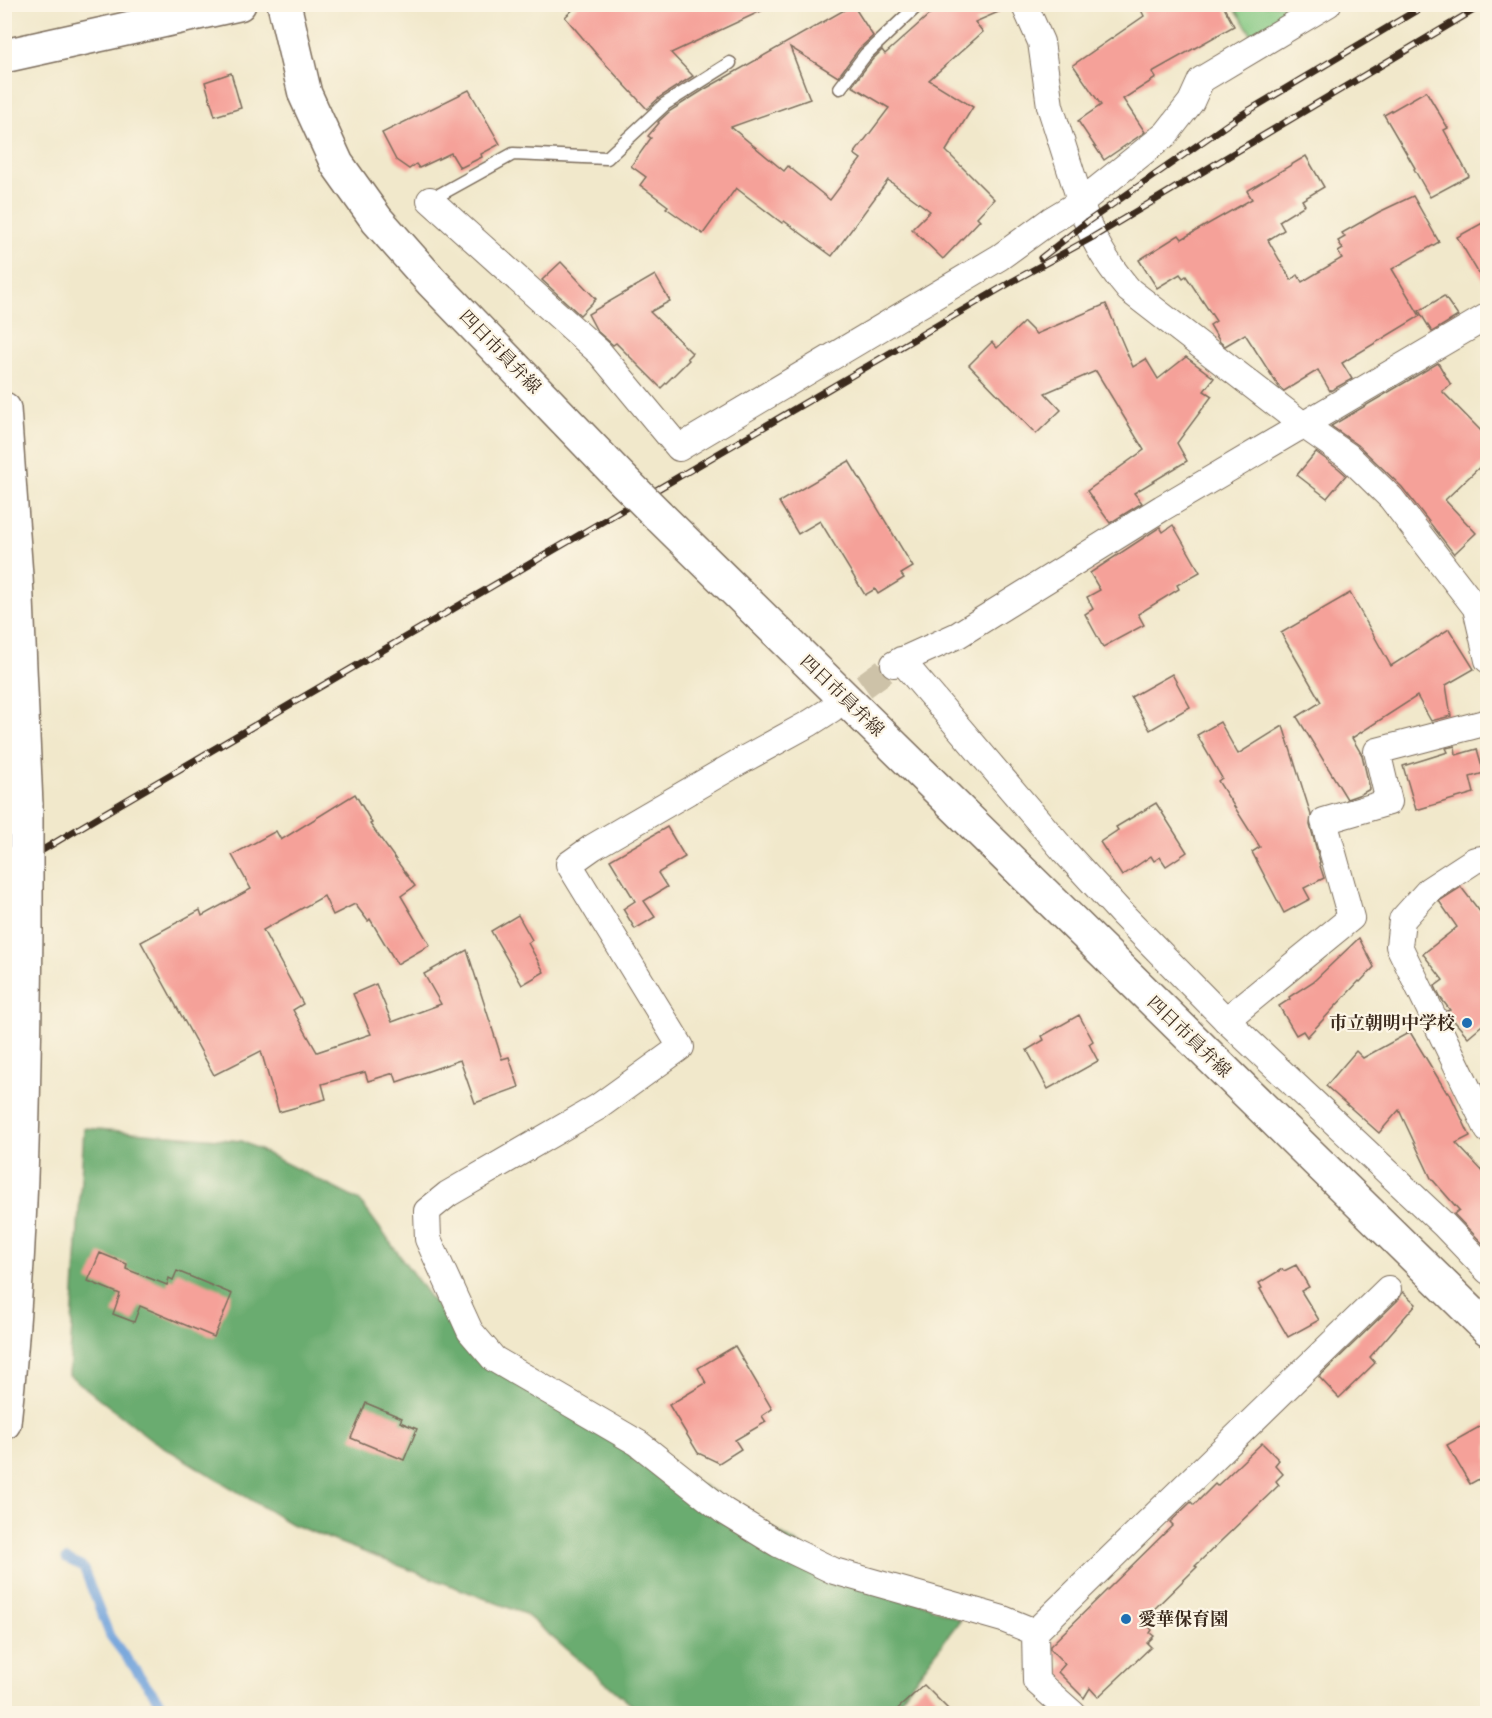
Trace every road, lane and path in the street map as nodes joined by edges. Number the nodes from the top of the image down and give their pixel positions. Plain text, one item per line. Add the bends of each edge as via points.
1 (238, 4) edge
2 (284, 4) edge
3 (919, 4) edge
4 (1024, 4) edge
5 (1328, 4) edge
6 (4, 56) edge
7 (730, 63) dead end
8 (840, 88) dead end
9 (430, 200) joint
10 (1081, 202) junction
11 (1488, 316) edge
12 (4, 409) edge
13 (1302, 424) junction
14 (1488, 660) edge
15 (832, 709) tunnel mouth
16 (1488, 722) edge
17 (1488, 858) edge
18 (1226, 1020) junction
19 (1488, 1131) edge
20 (1488, 1271) edge
21 (1388, 1289) dead end
22 (1488, 1329) edge
23 (4, 1423) edge
24 (1035, 1632) junction
25 (1073, 1713) edge

1 - 6 main road
2 - 22 main road, 四日市員弁線, bridge via 305,94 337,164 377,220 432,282 658,515
3 - 8 lane via 866,54
4 - 10 street via 1041,42 1050,106
5 - 10 street via 1201,80 1191,102 1166,134
7 - 9 lane via 665,104 607,158 513,154
9 - 10 street via 600,353 679,448 1000,257
10 - 13 street via 1093,237 1111,270 1129,290
11 - 13 street
12 - 23 main road, bridge via 26,805 24,1138 12,1358
13 - 14 street via 1348,456 1390,498 1476,609
13 - 18 street via 958,635 897,662 1065,852
15 - 24 street via 569,864 681,1047 598,1107 448,1194 427,1211 428,1239 470,1331 495,1359 638,1443 724,1511 778,1544 834,1571 1003,1619
16 - 18 street via 1377,751 1389,802 1324,821 1351,918
17 - 19 street via 1475,860 1429,890 1401,920 1399,946
18 - 20 street
21 - 24 street
24 - 25 street via 1036,1681

